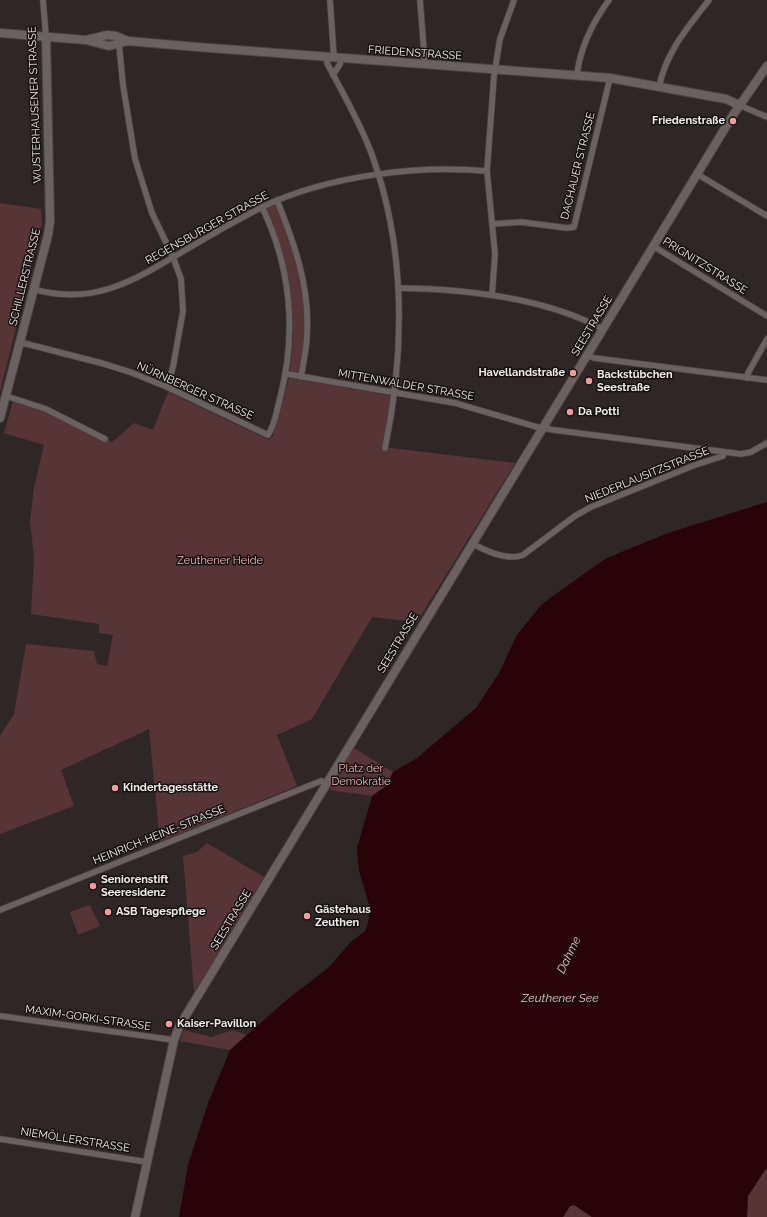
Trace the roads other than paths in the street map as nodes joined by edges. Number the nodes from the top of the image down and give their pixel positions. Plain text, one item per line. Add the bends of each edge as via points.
1 (43, 0) edge
2 (330, 0) edge
3 (420, 0) edge
4 (514, 0) edge
5 (609, 0) edge
6 (709, 0) edge
7 (0, 33) edge
8 (46, 37) junction
9 (86, 40) junction
10 (128, 41) junction
11 (119, 44) junction
12 (334, 58) junction
13 (425, 64) junction
14 (767, 66) edge
15 (494, 69) junction
16 (333, 75) junction
17 (577, 75) junction
18 (610, 78) junction
19 (659, 87) junction
20 (739, 105) junction
21 (767, 117) edge
22 (487, 171) junction
23 (697, 174) junction
24 (379, 175) junction
25 (277, 200) junction
26 (262, 207) junction
27 (49, 210) joint
28 (767, 216) edge
29 (492, 224) junction
30 (653, 246) junction
31 (173, 257) junction
32 (398, 288) junction
33 (34, 289) junction
34 (492, 295) junction
35 (767, 316) edge
36 (603, 329) junction
37 (767, 339) edge
38 (20, 342) junction
39 (587, 355) junction
40 (286, 374) junction
41 (300, 377) junction
42 (747, 378) junction
43 (767, 380) edge
44 (167, 387) junction
45 (394, 393) junction
46 (6, 396) junction
47 (0, 418) edge
48 (543, 428) junction
49 (106, 439) dead end
50 (767, 443) edge
51 (385, 448) dead end
52 (724, 452) junction
53 (472, 544) junction
54 (326, 783) junction
55 (0, 910) edge
56 (0, 1016) edge
57 (174, 1040) junction
58 (0, 1139) edge
59 (148, 1162) junction
60 (135, 1217) edge

1 - 8 street, WUSTERHAUSENER STRASSE
2 - 12 street
3 - 13 street
4 - 15 street via 503,27
5 - 17 street via 585,42
6 - 19 street via 673,48
7 - 8 main road, FRIEDENSTRASSE
8 - 9 main road, FRIEDENSTRASSE
8 - 27 main road, WUSTERHAUSENER STRASSE
9 - 10 main road, FRIEDENSTRASSE via 106,35
9 - 11 main road, FRIEDENSTRASSE via 103,45
10 - 11 main road, FRIEDENSTRASSE
10 - 12 main road, FRIEDENSTRASSE
11 - 31 street via 122,85 135,159 152,213
12 - 13 main road, FRIEDENSTRASSE
12 - 16 street via 340,64
12 - 16 street via 327,63
13 - 15 main road, FRIEDENSTRASSE
14 - 20 main road, SEESTRASSE
15 - 17 main road, FRIEDENSTRASSE
15 - 22 street
16 - 24 street via 372,153
17 - 18 main road, FRIEDENSTRASSE
18 - 19 main road, FRIEDENSTRASSE
18 - 29 street, DACHAUER STRASSE via 574,227 521,222
19 - 20 main road, FRIEDENSTRASSE via 726,99
20 - 21 street, FRIEDENSTRASSE
20 - 23 main road, SEESTRASSE
22 - 24 street, REGENSBURGER STRASSE via 444,170
22 - 29 street
23 - 28 street
23 - 30 main road, SEESTRASSE
24 - 25 street, REGENSBURGER STRASSE via 343,181
24 - 32 street via 393,236
25 - 26 street, REGENSBURGER STRASSE
25 - 41 street via 300,261 306,296 308,334
26 - 31 street, REGENSBURGER STRASSE
26 - 40 street via 279,252 289,298 291,321
27 - 33 main road, SCHILLERSTRASSE via 48,235
29 - 34 street via 495,254
30 - 35 street, PRIGNITZSTRASSE
30 - 36 main road, SEESTRASSE
31 - 33 street, REGENSBURGER STRASSE via 110,289 70,294
31 - 44 street via 181,279 183,311
32 - 34 street via 440,289
32 - 45 street via 399,348
33 - 38 main road, SCHILLERSTRASSE
34 - 36 street via 549,308
36 - 39 main road, SEESTRASSE
37 - 42 street
38 - 44 street, NÜRNBERGER STRASSE via 101,363
38 - 46 main road, SCHILLERSTRASSE
39 - 42 street
39 - 48 main road, SEESTRASSE
40 - 41 street, MITTENWALDER STRASSE
40 - 44 street, NÜRNBERGER STRASSE via 268,435
41 - 45 street, MITTENWALDER STRASSE
42 - 43 street
45 - 48 street, MITTENWALDER STRASSE via 454,403
45 - 51 street
46 - 47 main road, SCHILLERSTRASSE
46 - 49 street via 46,409
48 - 52 street, MITTENWALDER STRASSE
48 - 53 main road, SEESTRASSE
50 - 52 street, NIEDERLAUSITZSTRASSE via 751,452
52 - 53 street, NIEDERLAUSITZSTRASSE via 723,456 689,467 581,512 523,555 517,557 490,552
53 - 54 main road, SEESTRASSE
54 - 55 street, HEINRICH-HEINE-STRASSE via 321,781
54 - 57 main road, SEESTRASSE via 185,1017
56 - 57 street, MAXIM-GORKI-STRASSE
57 - 59 main road, SEESTRASSE
58 - 59 street, NIEMÖLLERSTRASSE
59 - 60 main road, SEESTRASSE

